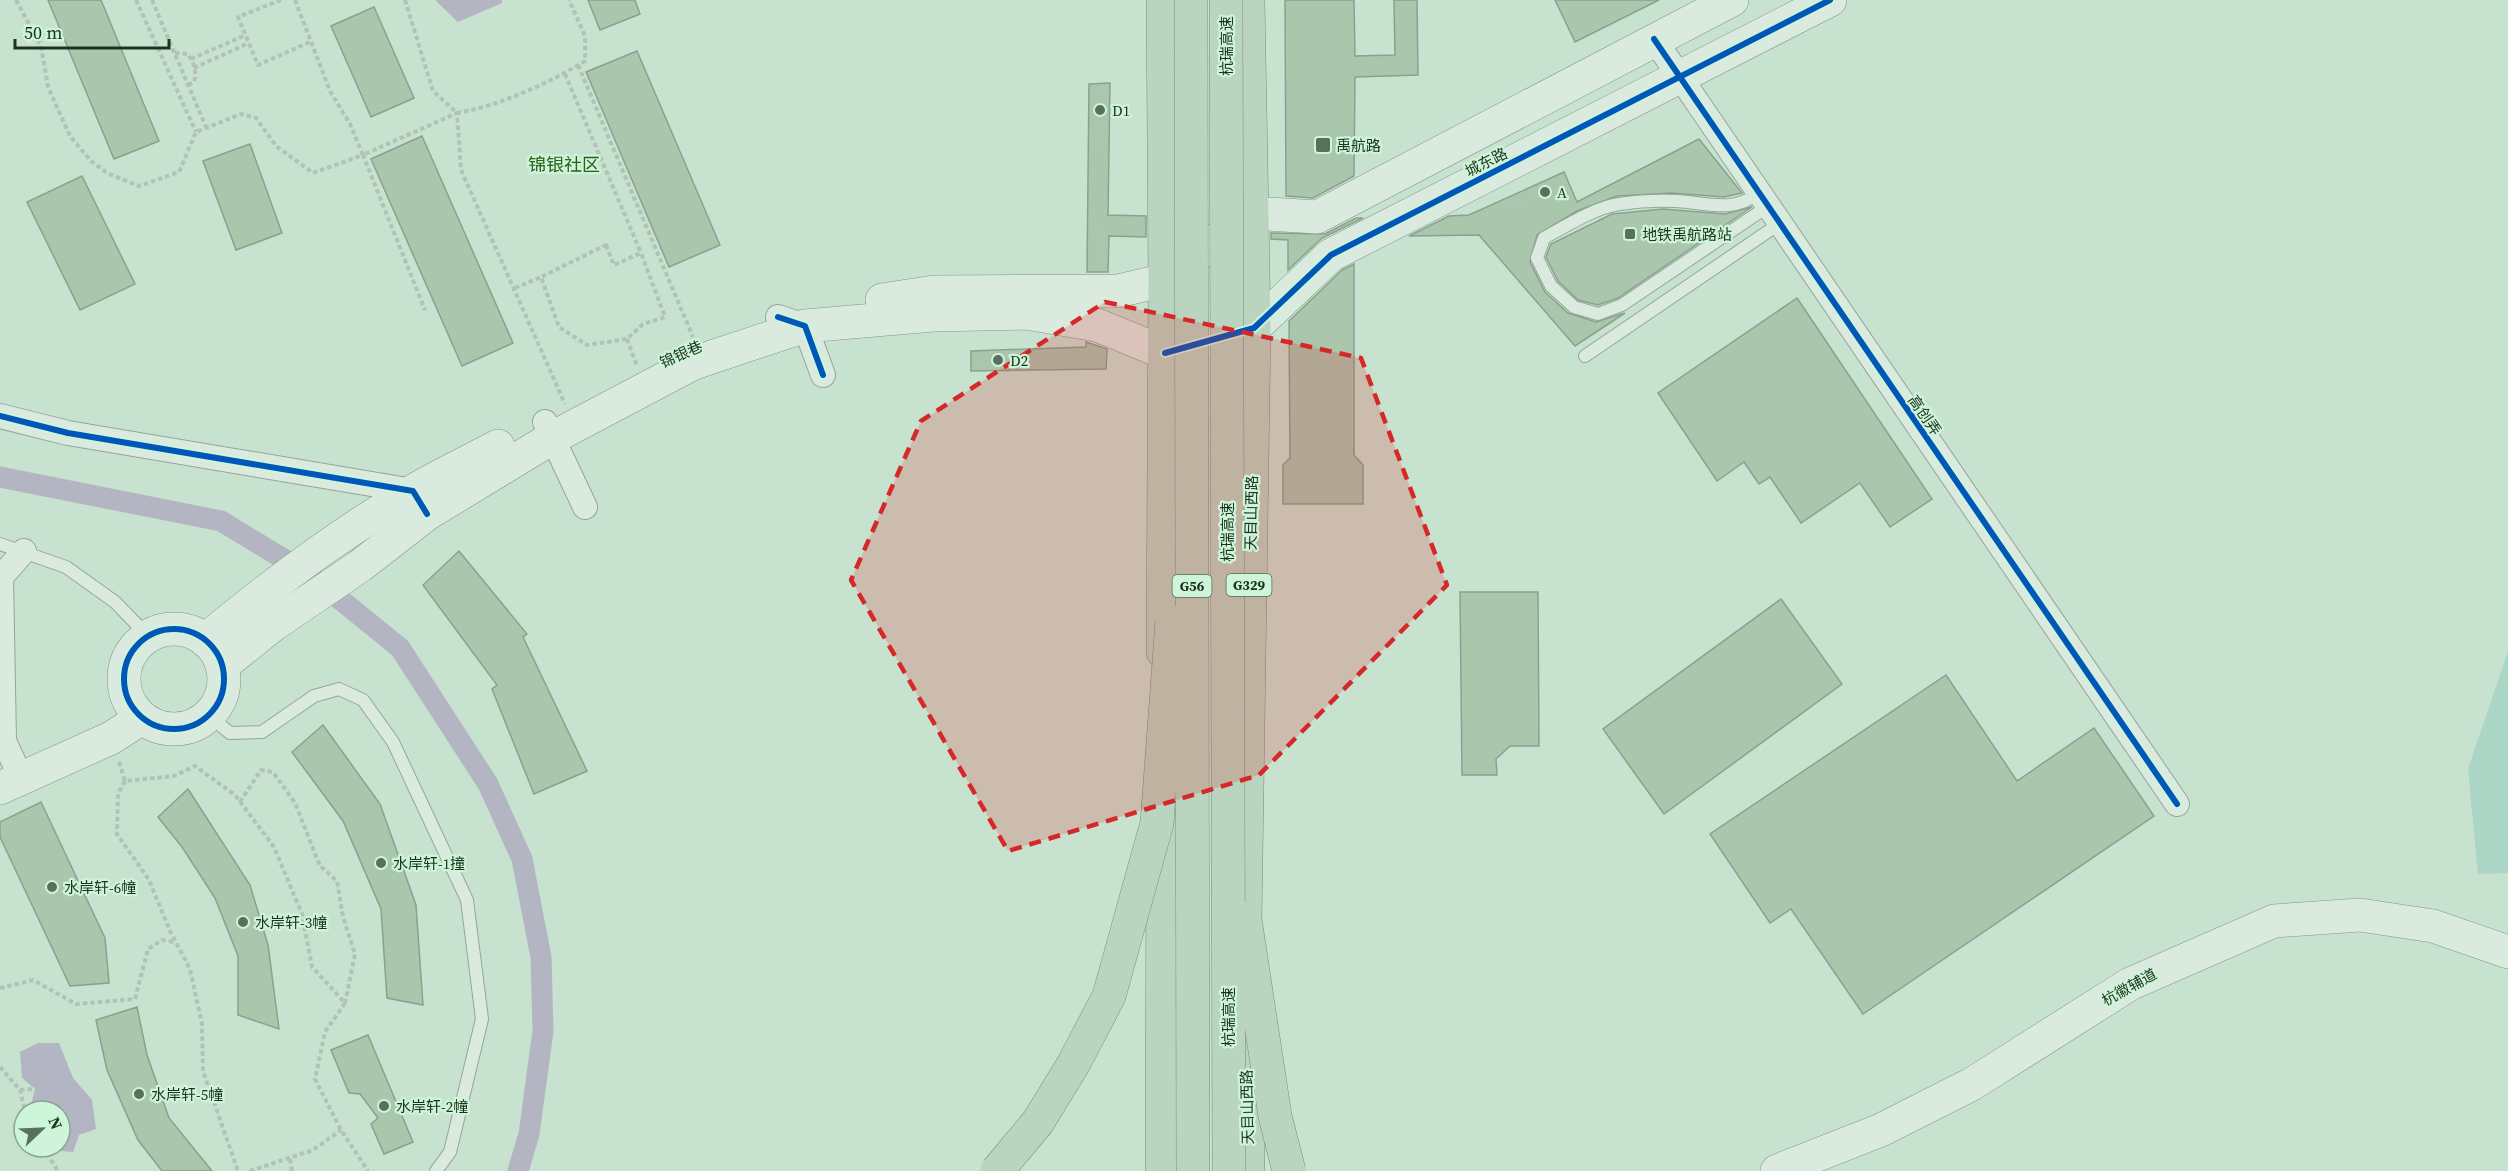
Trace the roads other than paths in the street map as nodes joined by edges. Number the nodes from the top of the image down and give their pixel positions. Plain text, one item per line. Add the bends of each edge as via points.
1 (1163, 0) edge
2 (1191, 0) edge
3 (1226, 0) edge
4 (1248, 0) edge
5 (1732, 0) edge
6 (1830, 0) edge
7 (1654, 39) junction
8 (1680, 76) junction
9 (1768, 208) junction
10 (1251, 213) junction
11 (1165, 280) junction
12 (792, 321) junction
13 (1254, 328) junction
14 (1178, 356) junction
15 (1584, 356) dead end
16 (823, 375) dead end
17 (0, 416) edge
18 (555, 423) junction
19 (420, 502) junction
20 (585, 507) dead end
21 (0, 544) edge
22 (24, 551) junction
23 (263, 613) junction
24 (148, 636) junction
25 (213, 653) junction
26 (209, 716) junction
27 (142, 718) junction
28 (11, 784) edge
29 (1227, 799) junction
30 (2178, 804) dead end
31 (2508, 952) edge
32 (436, 1171) edge
33 (997, 1171) edge
34 (1162, 1171) edge
35 (1193, 1171) edge
36 (1229, 1171) edge
37 (1248, 1171) edge
38 (1289, 1171) edge
39 (1777, 1171) edge

1 - 11 highway
2 - 14 highway, G56, bridge
3 - 29 highway, 杭瑞高速 / G56, bridge
4 - 10 highway, 天目山西路 / G329
5 - 7 main road, 城东路
6 - 8 main road, 城东路
7 - 8 street, 高创弄
7 - 10 main road, 城东路 via 1317,218
8 - 9 street, 高创弄
8 - 13 main road, 城东路 via 1331,255
9 - 9 lane via 1749,201 1718,207 1686,202 1617,204 1544,238 1537,258 1551,286 1574,307 1598,314 1622,305
9 - 15 lane
9 - 30 street, 高创弄
10 - 11 main road
10 - 13 highway, 天目山西路 / G329
11 - 12 main road, 锦银巷 via 1118,291 934,291
11 - 14 highway
12 - 14 main road, 锦银巷 via 1026,313 1097,325
12 - 16 street
12 - 18 main road, 锦银巷
12 - 18 main road, 锦银巷 via 697,346 640,372
13 - 14 main road, 城东路
13 - 37 highway, 天目山西路 / G329 via 1244,905
14 - 33 highway, bridge via 1157,823 1109,996 1038,1122
14 - 34 highway
14 - 35 highway, G56, bridge
17 - 19 street via 68,433
18 - 19 main road, 锦银巷
18 - 20 street
19 - 23 main road, 锦银巷 via 337,540
19 - 23 main road, 锦银巷 via 360,566
21 - 22 lane
22 - 24 lane via 66,567 115,602
22 - 28 street via 1,577 4,741
23 - 25 main road
24 - 25 main road via 167,629 181,630
24 - 27 main road via 136,646 124,675 131,706
25 - 26 main road via 222,696
26 - 27 main road via 197,724 168,730
26 - 32 lane via 230,734 262,732 314,696 339,689 363,700 393,742 466,900 482,1019 450,1152
27 - 28 main road via 111,738
29 - 36 highway, 杭瑞高速 / G56, bridge
29 - 38 highway, bridge via 1263,1047
31 - 39 main road, 杭徽辅道 via 2433,926 2360,915 2274,921 2130,984 1972,1084 1881,1130

